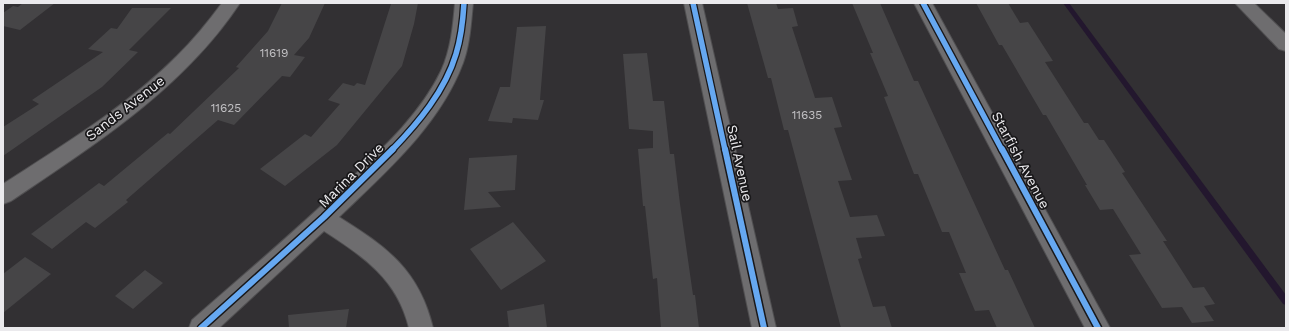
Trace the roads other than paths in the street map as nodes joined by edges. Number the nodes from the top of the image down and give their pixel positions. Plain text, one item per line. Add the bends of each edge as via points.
1 (231, 3) edge
2 (464, 3) edge
3 (693, 3) edge
4 (923, 3) edge
5 (1244, 3) edge
6 (1286, 45) edge
7 (3, 195) edge
8 (324, 219) junction
9 (200, 328) edge
10 (421, 328) edge
11 (764, 328) edge
12 (1098, 328) edge

1 - 7 street, Sands Avenue via 192,52 156,87 103,129
2 - 8 street, Marina Drive via 460,44 449,71 429,107 404,139
3 - 11 street, Sail Avenue
4 - 12 street, Starfish Avenue
5 - 6 street
8 - 9 street, Marina Drive
8 - 10 street via 375,254 405,286 420,319

